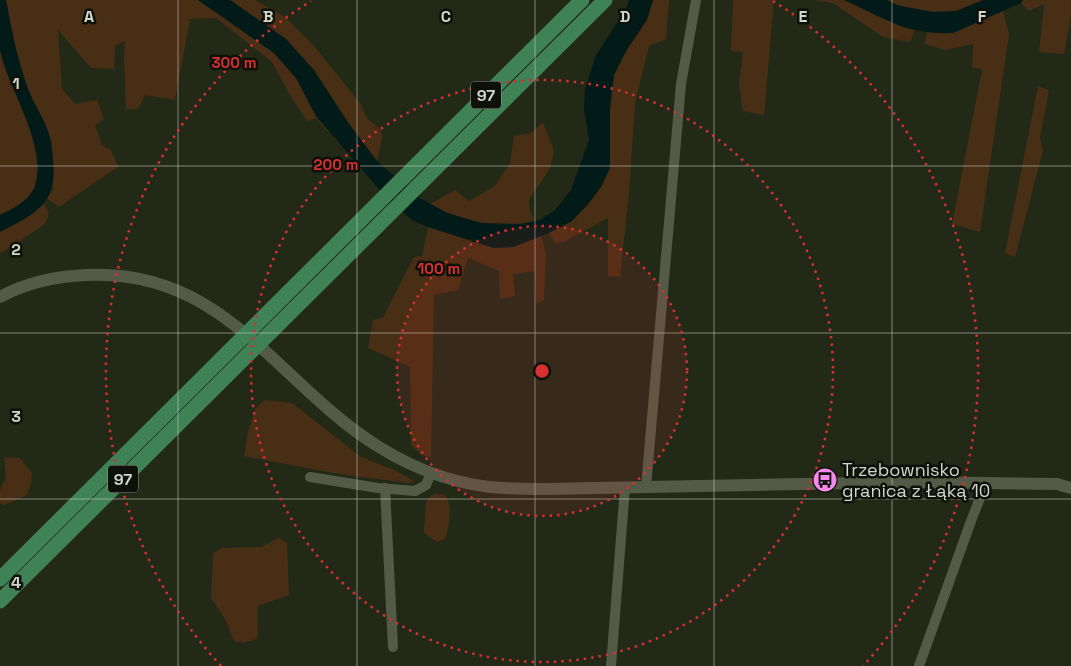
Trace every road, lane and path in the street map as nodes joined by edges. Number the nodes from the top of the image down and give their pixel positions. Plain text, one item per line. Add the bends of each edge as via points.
1 (582, 0) edge
2 (605, 0) edge
3 (696, 0) edge
4 (0, 297) edge
5 (431, 473) junction
6 (310, 477) dead end
7 (986, 483) junction
8 (646, 487) junction
9 (385, 488) junction
10 (625, 488) junction
11 (1071, 488) edge
12 (0, 579) edge
13 (0, 601) edge
14 (393, 647) dead end
15 (611, 666) edge
16 (918, 666) edge

1 - 12 main road, 97
2 - 13 main road, 97
3 - 8 street via 681,84
4 - 5 street via 41,282 70,276 117,275 171,287 192,296 229,320 354,430 380,448
5 - 9 street via 426,485 415,491
5 - 10 street via 503,488
6 - 9 street
7 - 8 street
7 - 11 street via 1057,484
7 - 16 street
8 - 10 street
9 - 14 street
10 - 15 street

